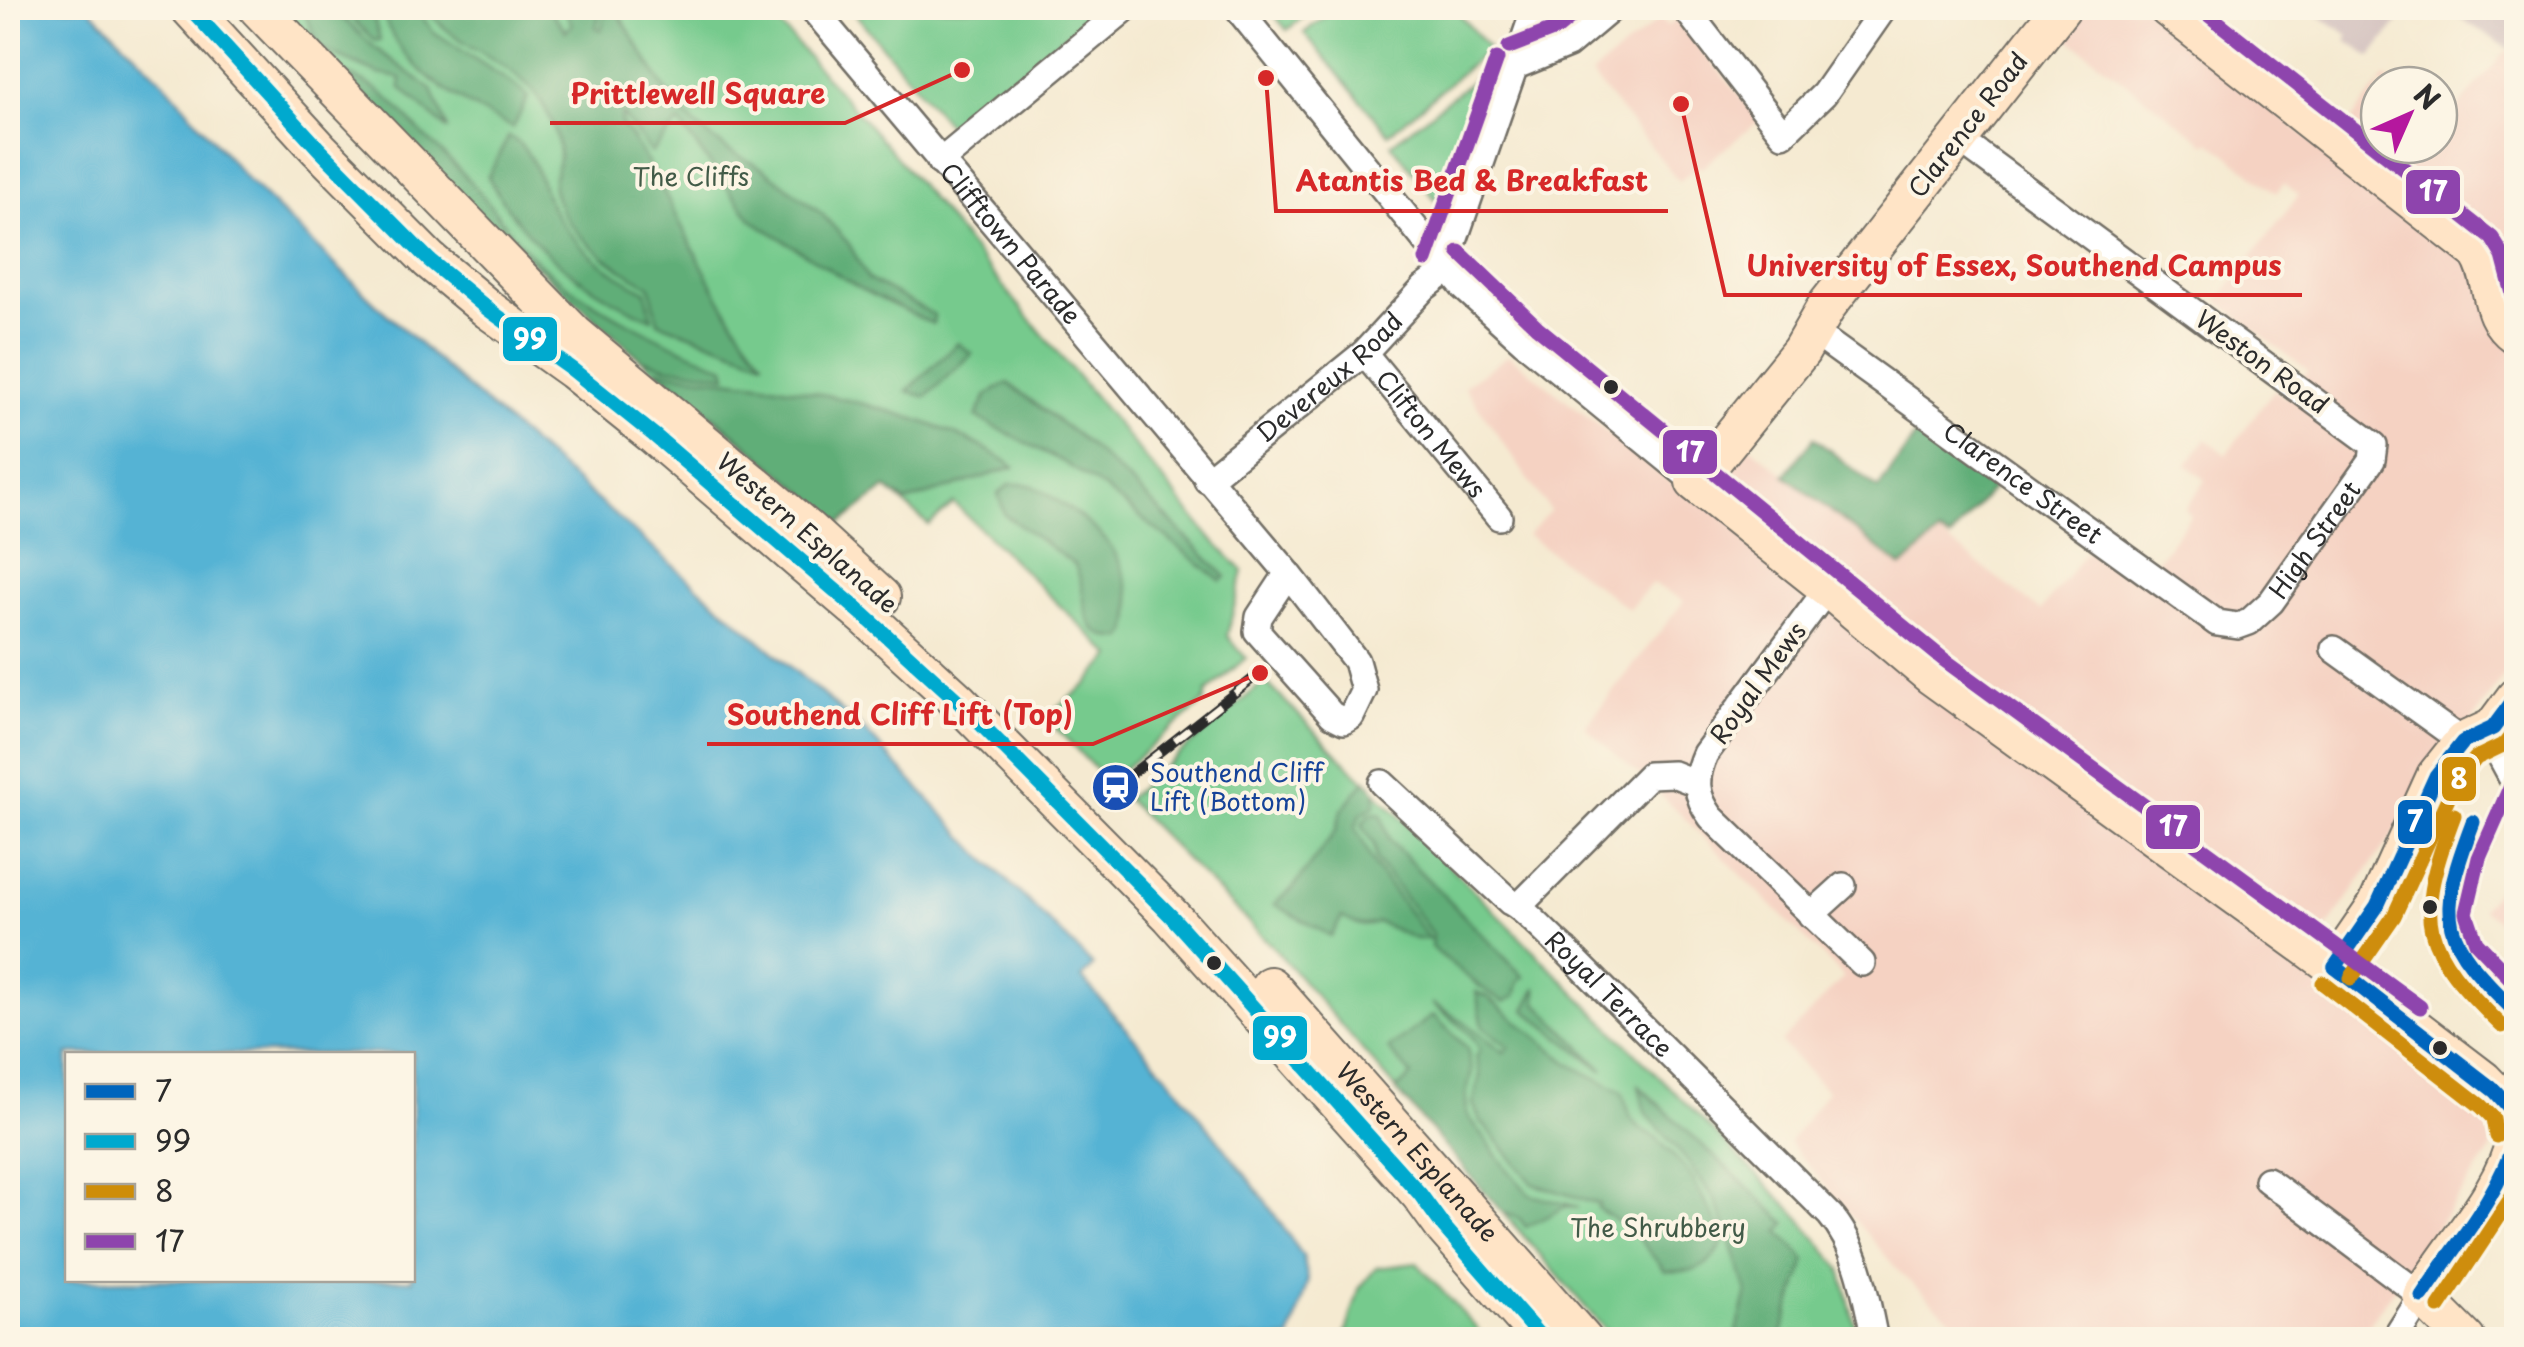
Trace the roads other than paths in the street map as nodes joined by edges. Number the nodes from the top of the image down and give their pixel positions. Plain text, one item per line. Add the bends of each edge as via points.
1 (190, 8) edge
2 (258, 8) edge
3 (1126, 8) edge
4 (1236, 8) edge
5 (1535, 8) edge
6 (1612, 8) edge
7 (1685, 8) edge
8 (1884, 8) edge
9 (2061, 8) edge
10 (2168, 8) edge
11 (819, 10) edge
12 (1516, 66) junction
13 (1957, 138) junction
14 (940, 162) junction
15 (1447, 268) junction
16 (1812, 331) junction
17 (2516, 334) edge
18 (1364, 352) junction
19 (2374, 445) joint
20 (1207, 480) junction
21 (1695, 482) junction
22 (1499, 516) dead end
23 (1288, 573) junction
24 (1828, 588) junction
25 (2238, 626) joint
26 (2334, 649) dead end
27 (2505, 724) edge
28 (2462, 742) junction
29 (1382, 783) dead end
30 (1696, 783) junction
31 (2516, 785) edge
32 (1844, 886) dead end
33 (1522, 908) junction
34 (1811, 915) junction
35 (1862, 964) dead end
36 (2335, 967) junction
37 (2514, 1139) edge
38 (2267, 1180) dead end
39 (2422, 1296) junction
40 (1543, 1340) edge
41 (1583, 1340) edge
42 (1875, 1340) edge
43 (2394, 1340) edge
44 (2466, 1340) edge

1 - 40 street, Western Esplanade via 429,260 654,435 959,702 1171,916
2 - 41 street, Western Esplanade via 574,334 821,542 1118,824
3 - 14 street
4 - 15 street
5 - 12 street
6 - 12 street via 1568,44
7 - 8 street via 1783,134 1824,94
9 - 13 street, Clarence Road
10 - 17 street via 2478,252 2498,318
11 - 14 street, Clifftown Parade
12 - 15 street
13 - 16 street, Clarence Road
13 - 19 street, Weston Road
14 - 20 street, Clifftown Parade
15 - 18 street, Devereux Road
15 - 21 street via 1524,342
16 - 21 street, Clarence Road
16 - 25 street, Clarence Street via 2217,623
18 - 20 street, Devereux Road
18 - 22 street, Clifton Mews
19 - 25 street, High Street via 2372,460 2271,602
20 - 23 street, Clifftown Parade
21 - 24 street
23 - 23 street, Clifftown Parade via 1356,662 1364,690 1344,721 1332,716 1258,631 1259,618
24 - 30 street, Royal Mews via 1705,754
24 - 36 street via 1931,676
26 - 28 street
27 - 28 street
27 - 31 street
28 - 36 street via 2429,787 2377,906
29 - 33 street, Royal Terrace
30 - 33 street via 1649,774
30 - 34 street via 1711,817
32 - 34 street
33 - 42 street, Royal Terrace via 1837,1223 1865,1292
34 - 35 street
36 - 37 street via 2483,1080
37 - 39 street via 2497,1188
38 - 39 street
39 - 43 street
39 - 44 street

